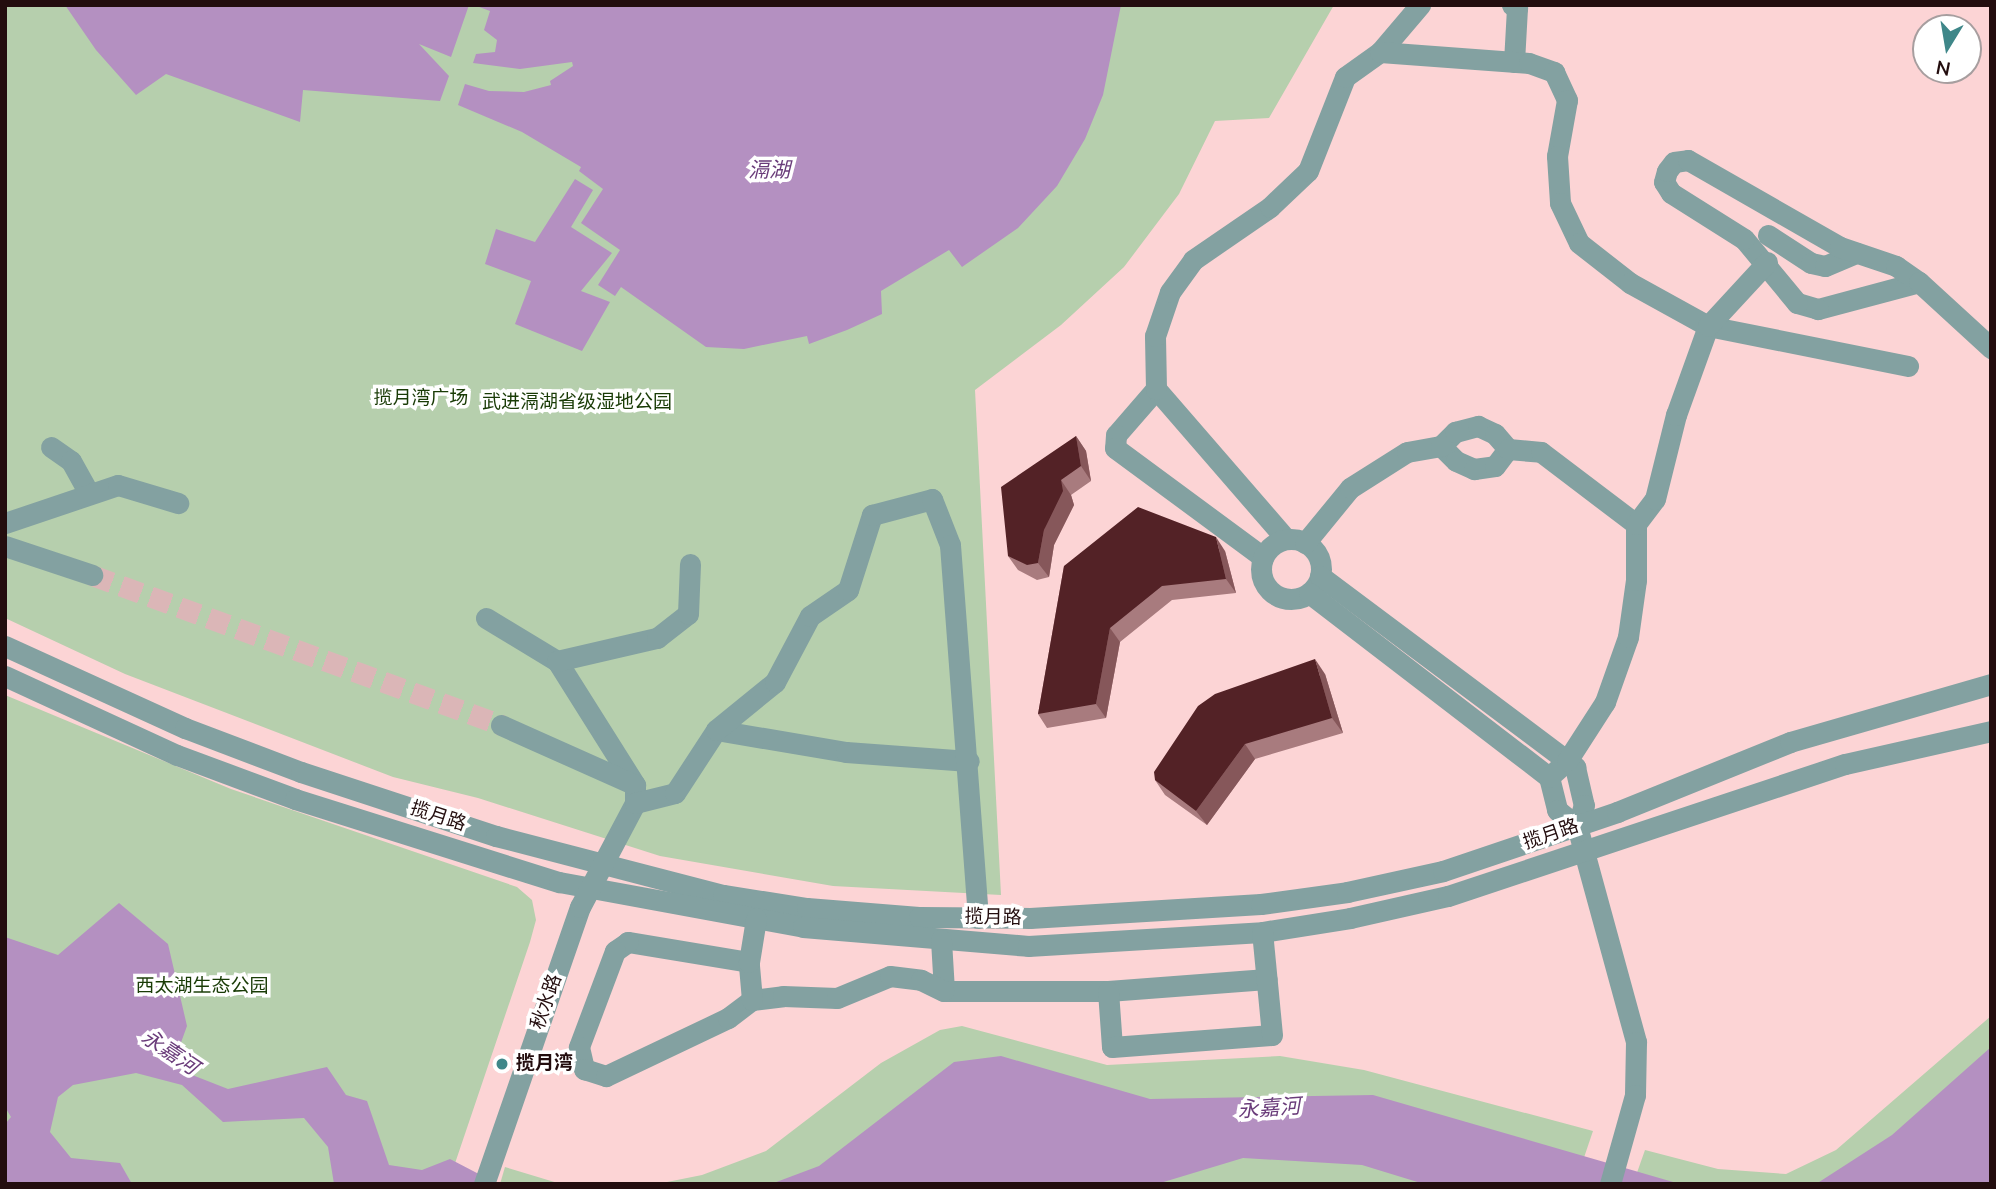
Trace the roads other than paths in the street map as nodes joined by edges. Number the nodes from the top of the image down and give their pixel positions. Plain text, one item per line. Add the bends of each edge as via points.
1 (1420, 5) edge
2 (1511, 5) edge
3 (1380, 52) junction
4 (1514, 62) junction
5 (1768, 235) dead end
6 (1856, 253) junction
7 (1767, 262) junction
8 (1919, 282) junction
9 (1707, 326) junction
10 (1991, 348) edge
11 (1908, 366) dead end
12 (1156, 388) junction
13 (1441, 446) junction
14 (51, 447) dead end
15 (1508, 449) junction
16 (89, 493) junction
17 (178, 503) dead end
18 (5, 523) edge
19 (1636, 524) junction
20 (1295, 541) junction
21 (5, 546) edge
22 (1263, 557) junction
23 (690, 564) dead end
24 (92, 575) tunnel mouth
25 (1315, 584) junction
26 (486, 618) dead end
27 (5, 646) edge
28 (557, 661) junction
29 (5, 676) edge
30 (1991, 684) edge
31 (501, 725) tunnel mouth
32 (716, 730) junction
33 (1991, 732) edge
34 (969, 761) junction
35 (1567, 761) junction
36 (1549, 777) junction
37 (635, 794) junction
38 (1577, 826) junction
39 (1585, 852) junction
40 (605, 864) junction
41 (590, 890) junction
42 (978, 918) junction
43 (756, 919) junction
44 (1262, 932) junction
45 (941, 940) junction
46 (749, 962) junction
47 (1266, 979) junction
48 (944, 991) junction
49 (1108, 991) junction
50 (752, 1000) junction
51 (487, 1175) edge
52 (1610, 1184) edge

1 - 3 street
2 - 4 street via 1517,8
3 - 4 street
3 - 12 street via 1345,77 1308,171 1270,207 1193,260 1170,292 1155,336
4 - 9 street via 1554,72 1563,85 1567,100 1557,156 1560,204 1579,243 1630,283
5 - 6 street via 1818,265
6 - 7 street via 1688,160 1674,162 1664,182 1671,193 1744,239
6 - 8 street via 1896,266
7 - 8 street via 1797,303 1818,310
7 - 9 street
8 - 10 street
9 - 11 street
9 - 19 street via 1676,415 1656,499
12 - 20 street
12 - 22 street via 1116,435 1115,448
13 - 15 street via 1455,432 1478,426 1495,434
13 - 15 street via 1456,461 1474,469 1495,466
13 - 20 street via 1406,452 1350,488
14 - 16 street via 71,461
15 - 19 street via 1541,452
16 - 17 street via 118,485
16 - 18 street
19 - 35 street via 1636,580 1628,637 1605,702
20 - 22 street
20 - 25 street via 1318,557
21 - 24 street
22 - 25 street via 1261,576 1272,593 1291,599
23 - 28 street via 688,614 657,638
25 - 35 street
25 - 36 street
26 - 28 street
27 - 40 street, 揽月路 via 185,728 301,772 496,836
28 - 37 street
29 - 41 street, 揽月路 via 177,755 295,799 488,864
30 - 38 street, 揽月路 via 1790,742
31 - 37 street
32 - 34 street via 846,752
32 - 34 street via 775,682 810,616 848,590 872,515 932,499 950,545
32 - 37 street via 675,793
33 - 39 street, 揽月路 via 1845,764
34 - 42 street
35 - 36 street
35 - 38 street via 1575,767 1584,805
36 - 38 street via 1557,810
37 - 40 street, 秋水路
38 - 39 street
38 - 42 street, 揽月路 via 1443,871 1347,892 1143,913
39 - 44 street, 揽月路 via 1448,896
39 - 52 street via 1636,1042 1636,1095
40 - 41 street, 秋水路
40 - 42 street, 揽月路 via 723,895 807,908
41 - 43 street, 揽月路
41 - 51 street, 秋水路 via 580,906
43 - 45 street, 揽月路
43 - 46 street
44 - 45 street, 揽月路 via 1028,946
44 - 47 street
45 - 48 street
46 - 50 street
46 - 50 street via 628,942 615,951 579,1056 584,1069 606,1076 728,1018
47 - 49 street
47 - 49 street via 1272,1035 1112,1047
48 - 49 street
48 - 50 street via 921,980 890,976 837,998

